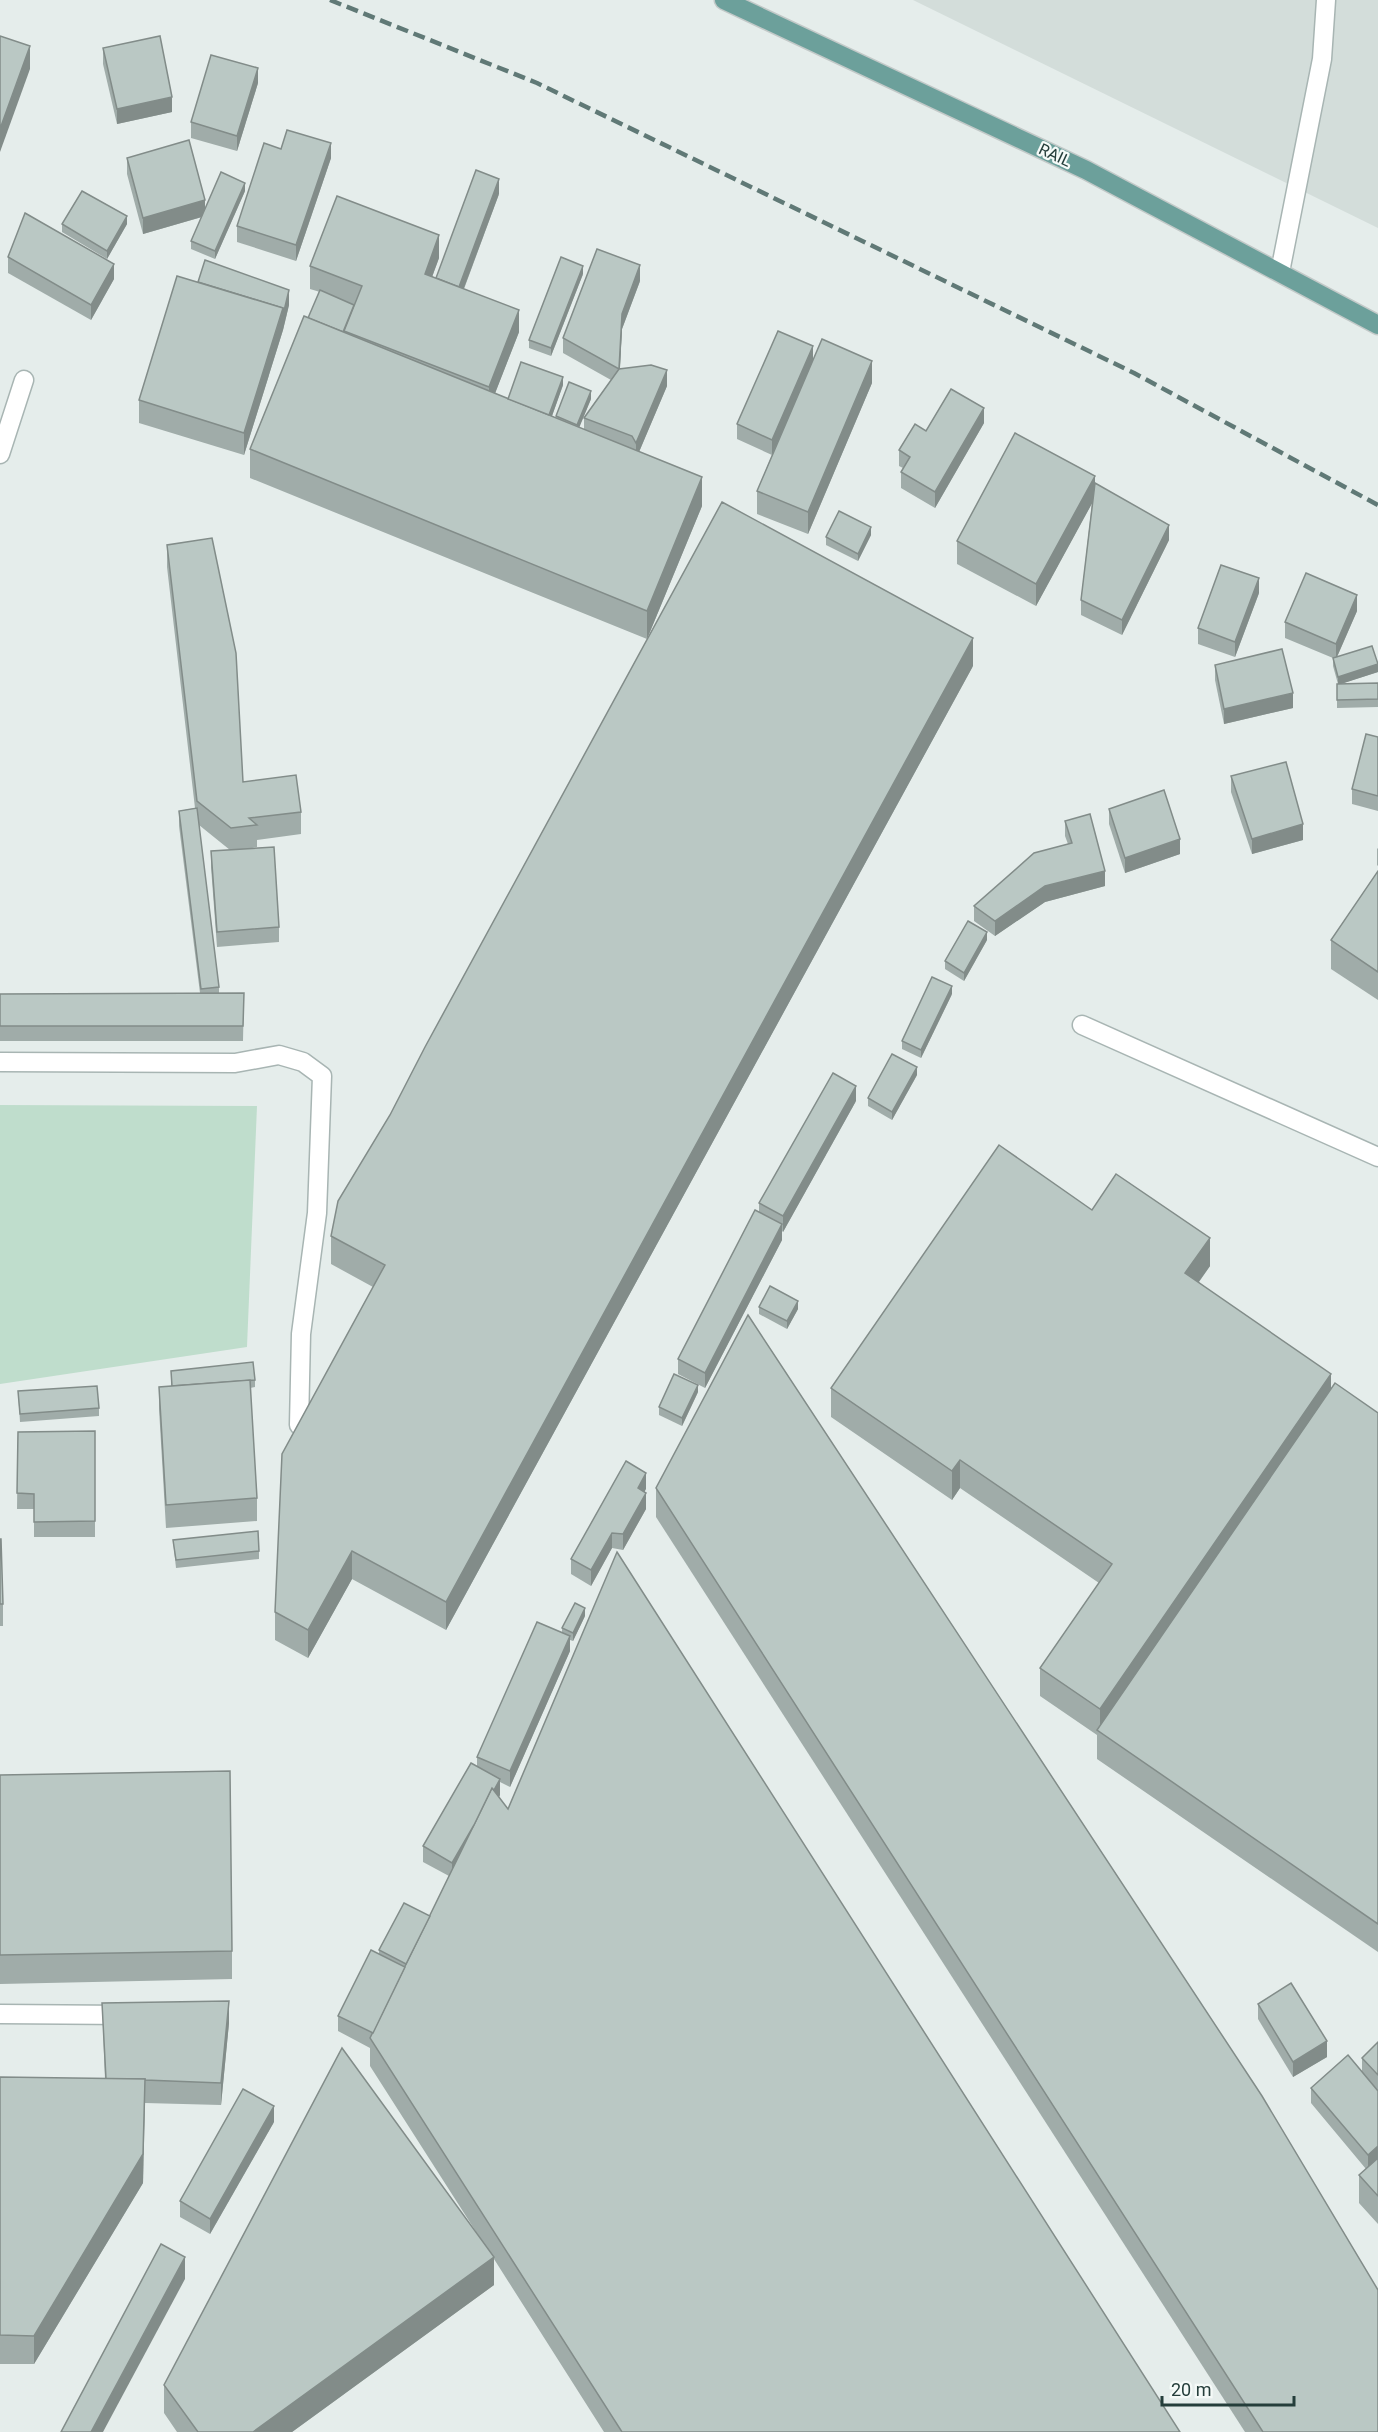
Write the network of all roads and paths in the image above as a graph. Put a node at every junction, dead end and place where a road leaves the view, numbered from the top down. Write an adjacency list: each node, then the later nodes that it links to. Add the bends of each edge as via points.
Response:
1 (724, 0): 3 (main road, RAIL, via 1086,170)
2 (1326, 0): 3 (lane, via 1322,59)
3 (1280, 272): 4 (main road, RAIL)
4 (1378, 325)
5 (24, 380): 6 (lane)
6 (0, 453)
7 (1082, 1025): 9 (lane)
8 (0, 1062): 10 (lane, via 235,1063 279,1055 303,1062 322,1076 317,1213 301,1334)
9 (1378, 1158)
10 (299, 1425)
11 (0, 2014): 12 (lane)
12 (143, 2015)

